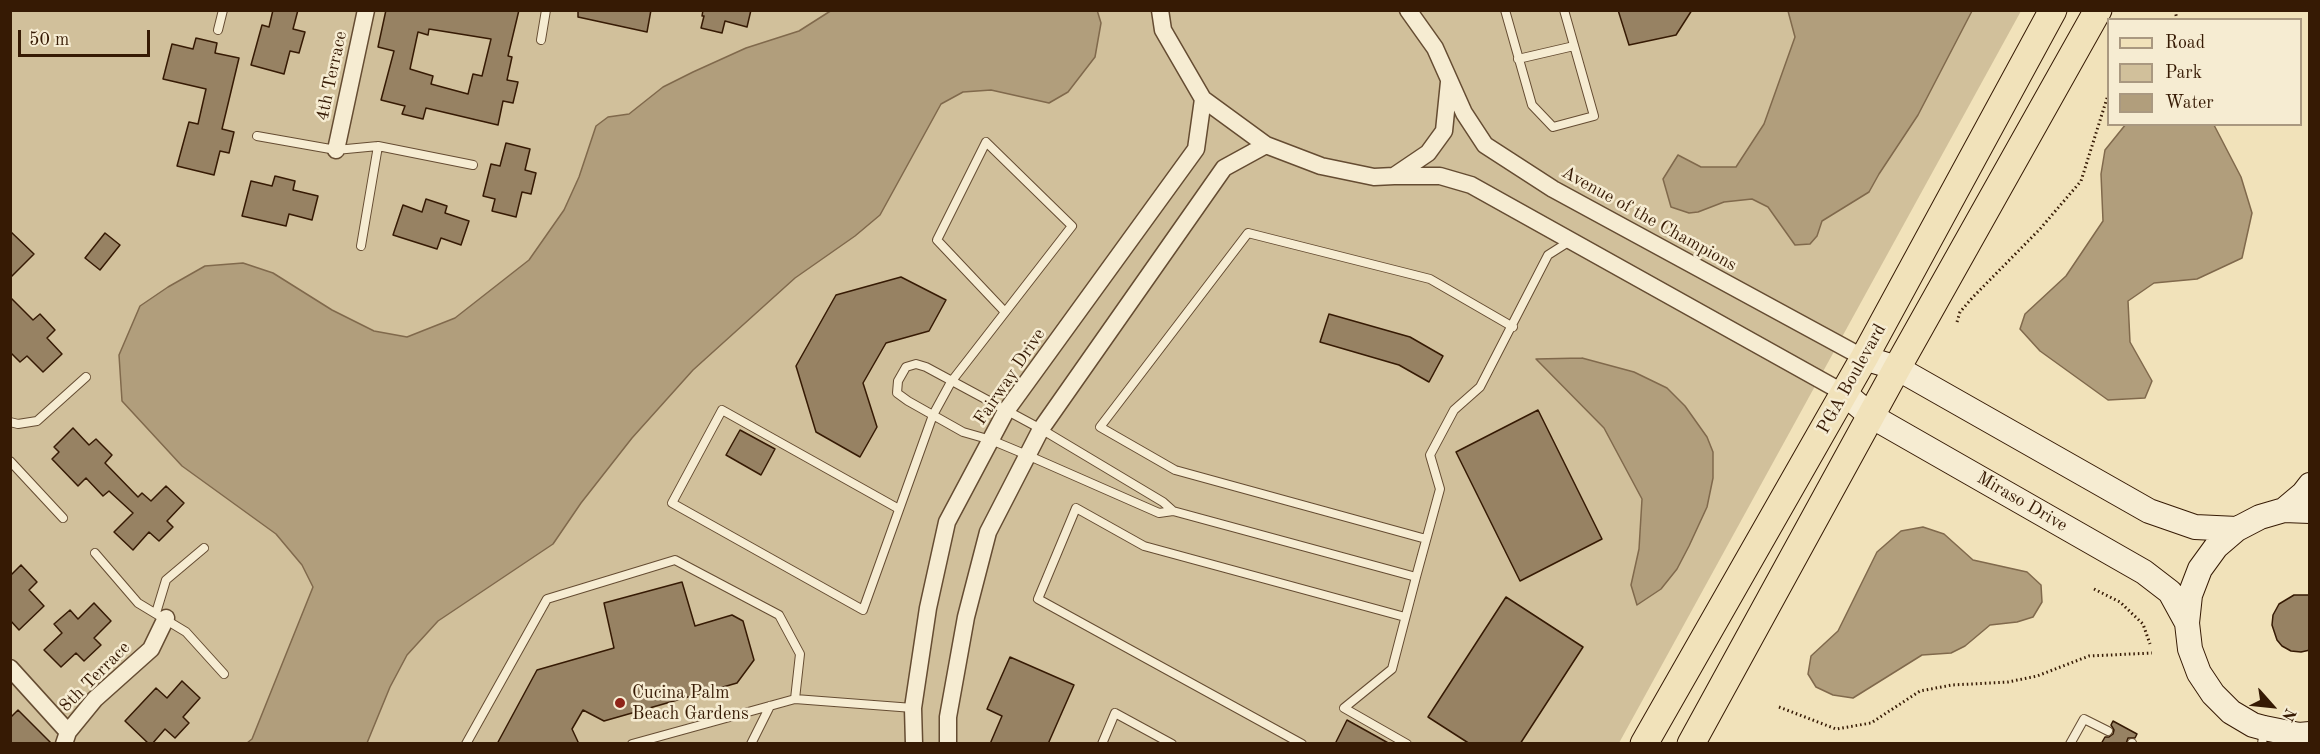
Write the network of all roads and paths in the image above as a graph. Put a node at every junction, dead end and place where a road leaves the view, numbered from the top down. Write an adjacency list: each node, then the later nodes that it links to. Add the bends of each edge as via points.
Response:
1 (223, 10): 10 (lane)
2 (366, 10): 20 (street, 4th Terrace)
3 (546, 10): 11 (lane)
4 (1160, 10): 15 (street, via 1163,30)
5 (1408, 10): 14 (street, Avenue of the Champions, via 1435,48)
6 (1504, 10): 13 (lane)
7 (1564, 10): 12 (lane)
8 (2053, 10): 28 (main road, PGA Boulevard)
9 (2098, 10): 29 (main road, PGA Boulevard)
10 (218, 30)
11 (541, 40)
12 (1574, 46): 13 (lane); 13 (lane, via 1594,116 1553,127 1532,105)
13 (1518, 59)
14 (1449, 78): 22 (street, via 1444,131 1428,153); 28 (street, Avenue of the Champions, via 1464,113 1485,145 1553,189)
15 (1203, 99): 18 (street); 33 (street, Fairway Drive, via 1196,149)
16 (2107, 101): 26 (path, via 2080,181 2040,229 1973,297)
17 (257, 136): 20 (lane)
18 (1266, 145): 22 (street, via 1321,166 1374,177); 37 (street, via 1224,168)
19 (378, 146): 20 (lane); 21 (lane); 24 (lane)
20 (336, 150)
21 (473, 165)
22 (1394, 176): 23 (street, via 1440,176 1471,185)
23 (1571, 240): 27 (lane, via 1548,255); 32 (street)
24 (361, 246)
25 (1005, 312): 25 (lane, via 1072,226 987,142 938,240); 31 (lane)
26 (1957, 322)
27 (1513, 327): 48 (lane, via 1480,387 1454,410 1430,455 1440,489); 48 (lane, via 1430,279 1248,233 1100,427 1175,470)
28 (1864, 358): 29 (street); 32 (main road, PGA Boulevard)
29 (1897, 368): 35 (main road, PGA Boulevard); 47 (street, via 2150,511 2195,527)
30 (86, 377): 36 (lane, via 37,421)
31 (951, 382): 33 (lane); 34 (lane); 34 (lane, via 916,364 906,367 898,381 897,393)
32 (1844, 393): 35 (street, Miraso Drive); 77 (main road, PGA Boulevard)
33 (1006, 411): 37 (lane); 38 (street, Fairway Drive)
34 (933, 415): 38 (lane, via 963,432); 42 (lane)
35 (1871, 416): 55 (street, Miraso Drive, via 2144,572 2170,592); 78 (main road, PGA Boulevard)
36 (10, 422)
37 (1041, 429): 39 (street); 45 (lane, via 1163,501)
38 (991, 440): 39 (lane); 63 (street, Fairway Drive, via 948,522 928,608)
39 (1027, 455): 45 (lane, via 1159,513); 72 (street, via 988,532 966,617 948,717)
40 (10, 461): 46 (lane)
41 (2310, 485): 43 (street)
42 (899, 509): 42 (lane, via 722,410 672,503 863,610)
43 (2284, 510): 44 (street); 47 (street)
44 (2310, 511)
45 (1173, 512): 51 (lane)
46 (63, 518)
47 (2237, 529): 55 (street, via 2216,547 2200,570 2190,596)
48 (1426, 539): 51 (lane)
49 (204, 548): 53 (lane, via 166,580)
50 (95, 553): 53 (lane, via 138,603)
51 (1416, 577): 54 (lane)
52 (2094, 589): 56 (path, via 2120,602 2143,624)
53 (161, 616): 59 (lane, via 186,632); 67 (street, 8th Terrace, via 151,649 95,699)
54 (1405, 617): 75 (lane, via 1144,546 1076,508 1038,599); 76 (lane, via 1392,669 1344,708)
55 (2187, 623): 65 (street, via 2190,649 2213,694)
56 (2151, 644)
57 (2152, 653): 62 (path, via 2089,656 2037,676 1920,692 1871,723 1836,729)
58 (10, 668): 67 (street)
59 (224, 674)
60 (795, 699): 61 (lane); 63 (lane); 68 (lane, via 800,654 779,615 675,560 547,599)
61 (770, 706): 69 (lane); 70 (lane)
62 (1779, 707)
63 (913, 708): 71 (street, Fairway Drive)
64 (2108, 731): 79 (lane, via 2084,718)
65 (2263, 736): 66 (street)
66 (2297, 737)
67 (66, 738)
68 (466, 744)
69 (632, 744)
70 (750, 744)
71 (914, 744)
72 (948, 744)
73 (1102, 744): 74 (lane, via 1115,713)
74 (1172, 744)
75 (1302, 744)
76 (1407, 744)
77 (1644, 744)
78 (1690, 744)
79 (2070, 744)

